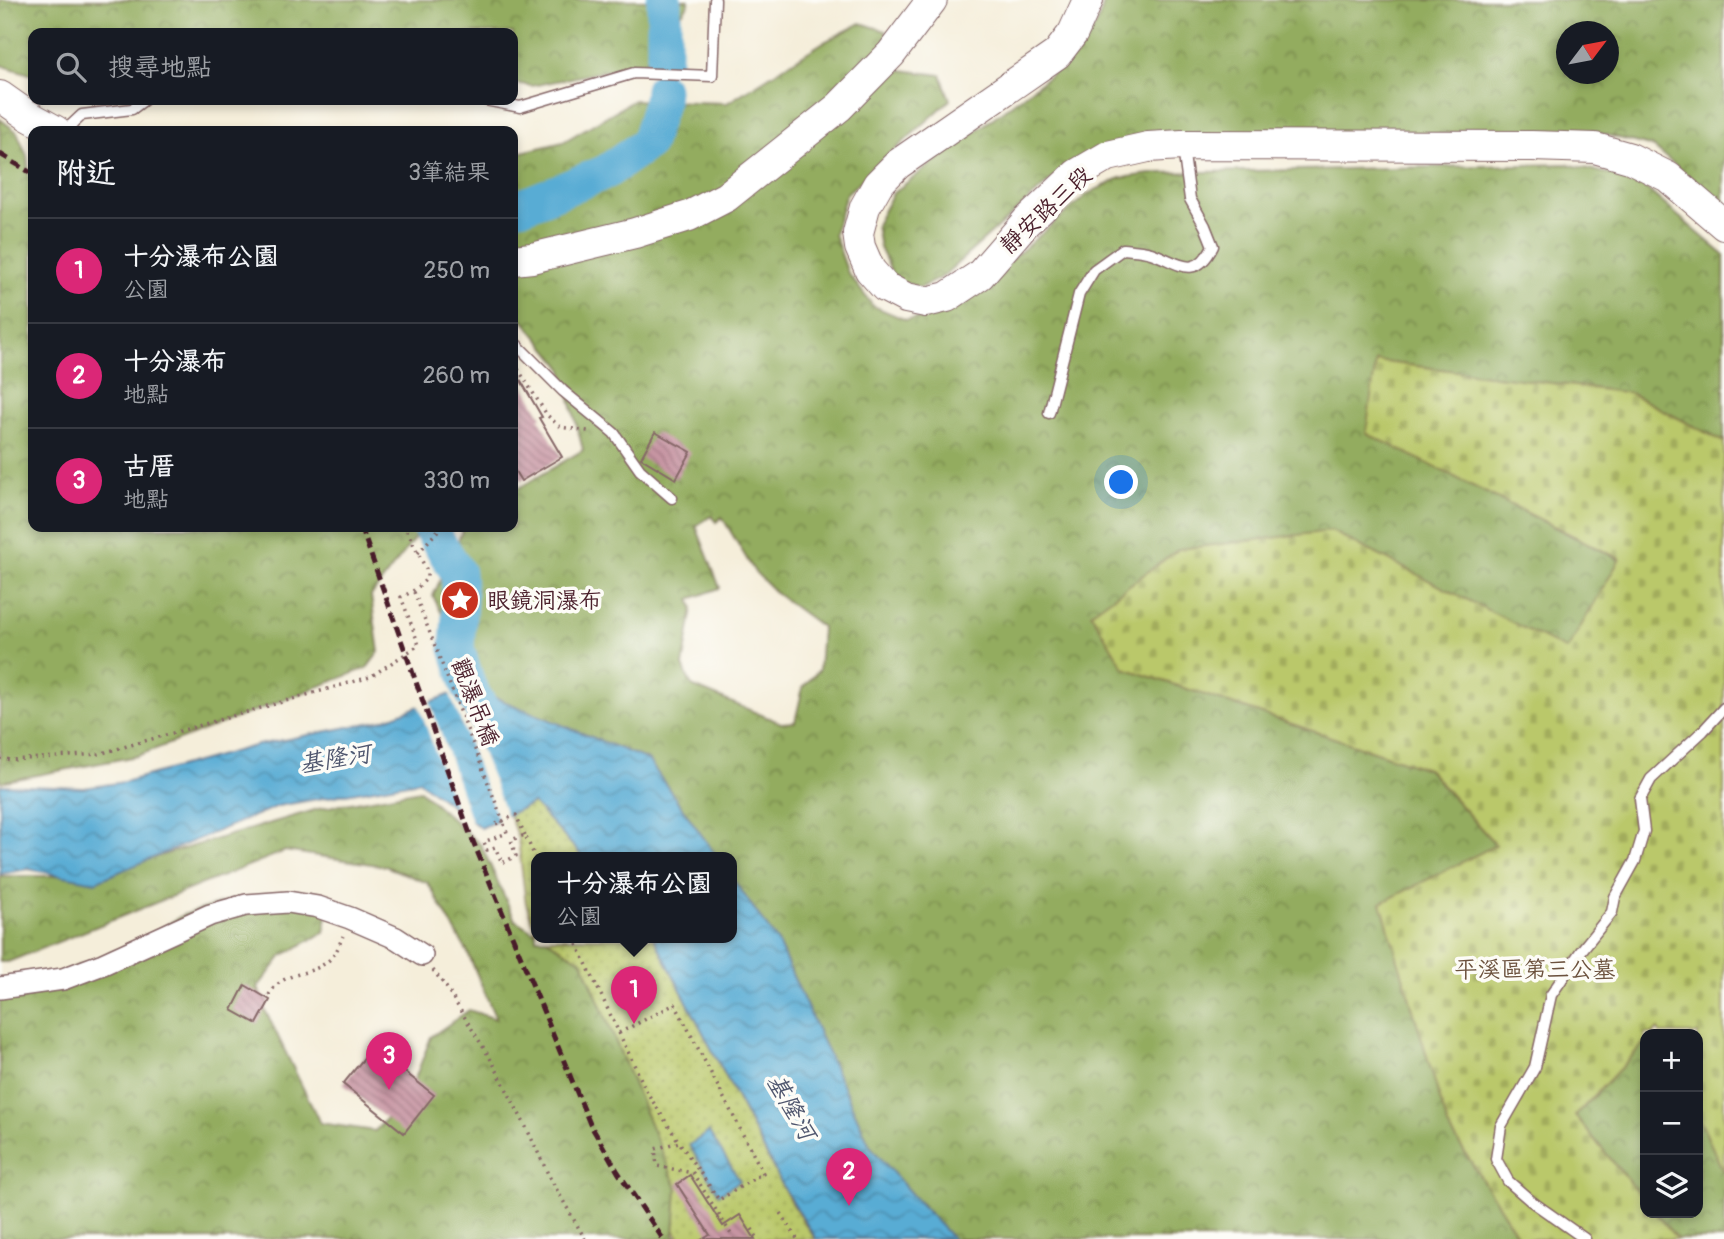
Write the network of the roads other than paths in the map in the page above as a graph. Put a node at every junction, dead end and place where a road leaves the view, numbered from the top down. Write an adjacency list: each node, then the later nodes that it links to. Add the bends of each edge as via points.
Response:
1 (715, 0): 6 (lane, via 712,76 634,73 520,107)
2 (932, 0): 11 (main road, via 891,54 839,107 726,197 689,216 635,233)
3 (1088, 0): 9 (main road, 靜安路三段, via 1057,54 898,164 878,184 858,233 870,270 885,287 906,299 926,302 947,297 980,275 1026,222 1077,174 1108,156)
4 (0, 96): 7 (main road)
5 (138, 105): 8 (lane, via 82,115)
6 (510, 105)
7 (47, 126)
8 (70, 126)
9 (1182, 145): 10 (main road, 靜安路三段, via 1595,148 1630,158 1668,177); 13 (lane, via 1190,199 1213,246 1196,266 1180,267 1147,252 1123,249 1094,270 1079,294)
10 (1724, 225)
11 (518, 259)
12 (518, 346): 14 (lane, via 614,433 640,470)
13 (1049, 413)
14 (672, 498)
15 (1724, 708): 18 (lane, via 1651,779 1640,799 1644,831 1634,861 1612,912 1551,995 1535,1067 1501,1126 1496,1159 1508,1181)
16 (422, 955): 17 (street, via 396,938 318,907 288,902 246,905 210,915 63,979)
17 (0, 988)
18 (1585, 1239)

